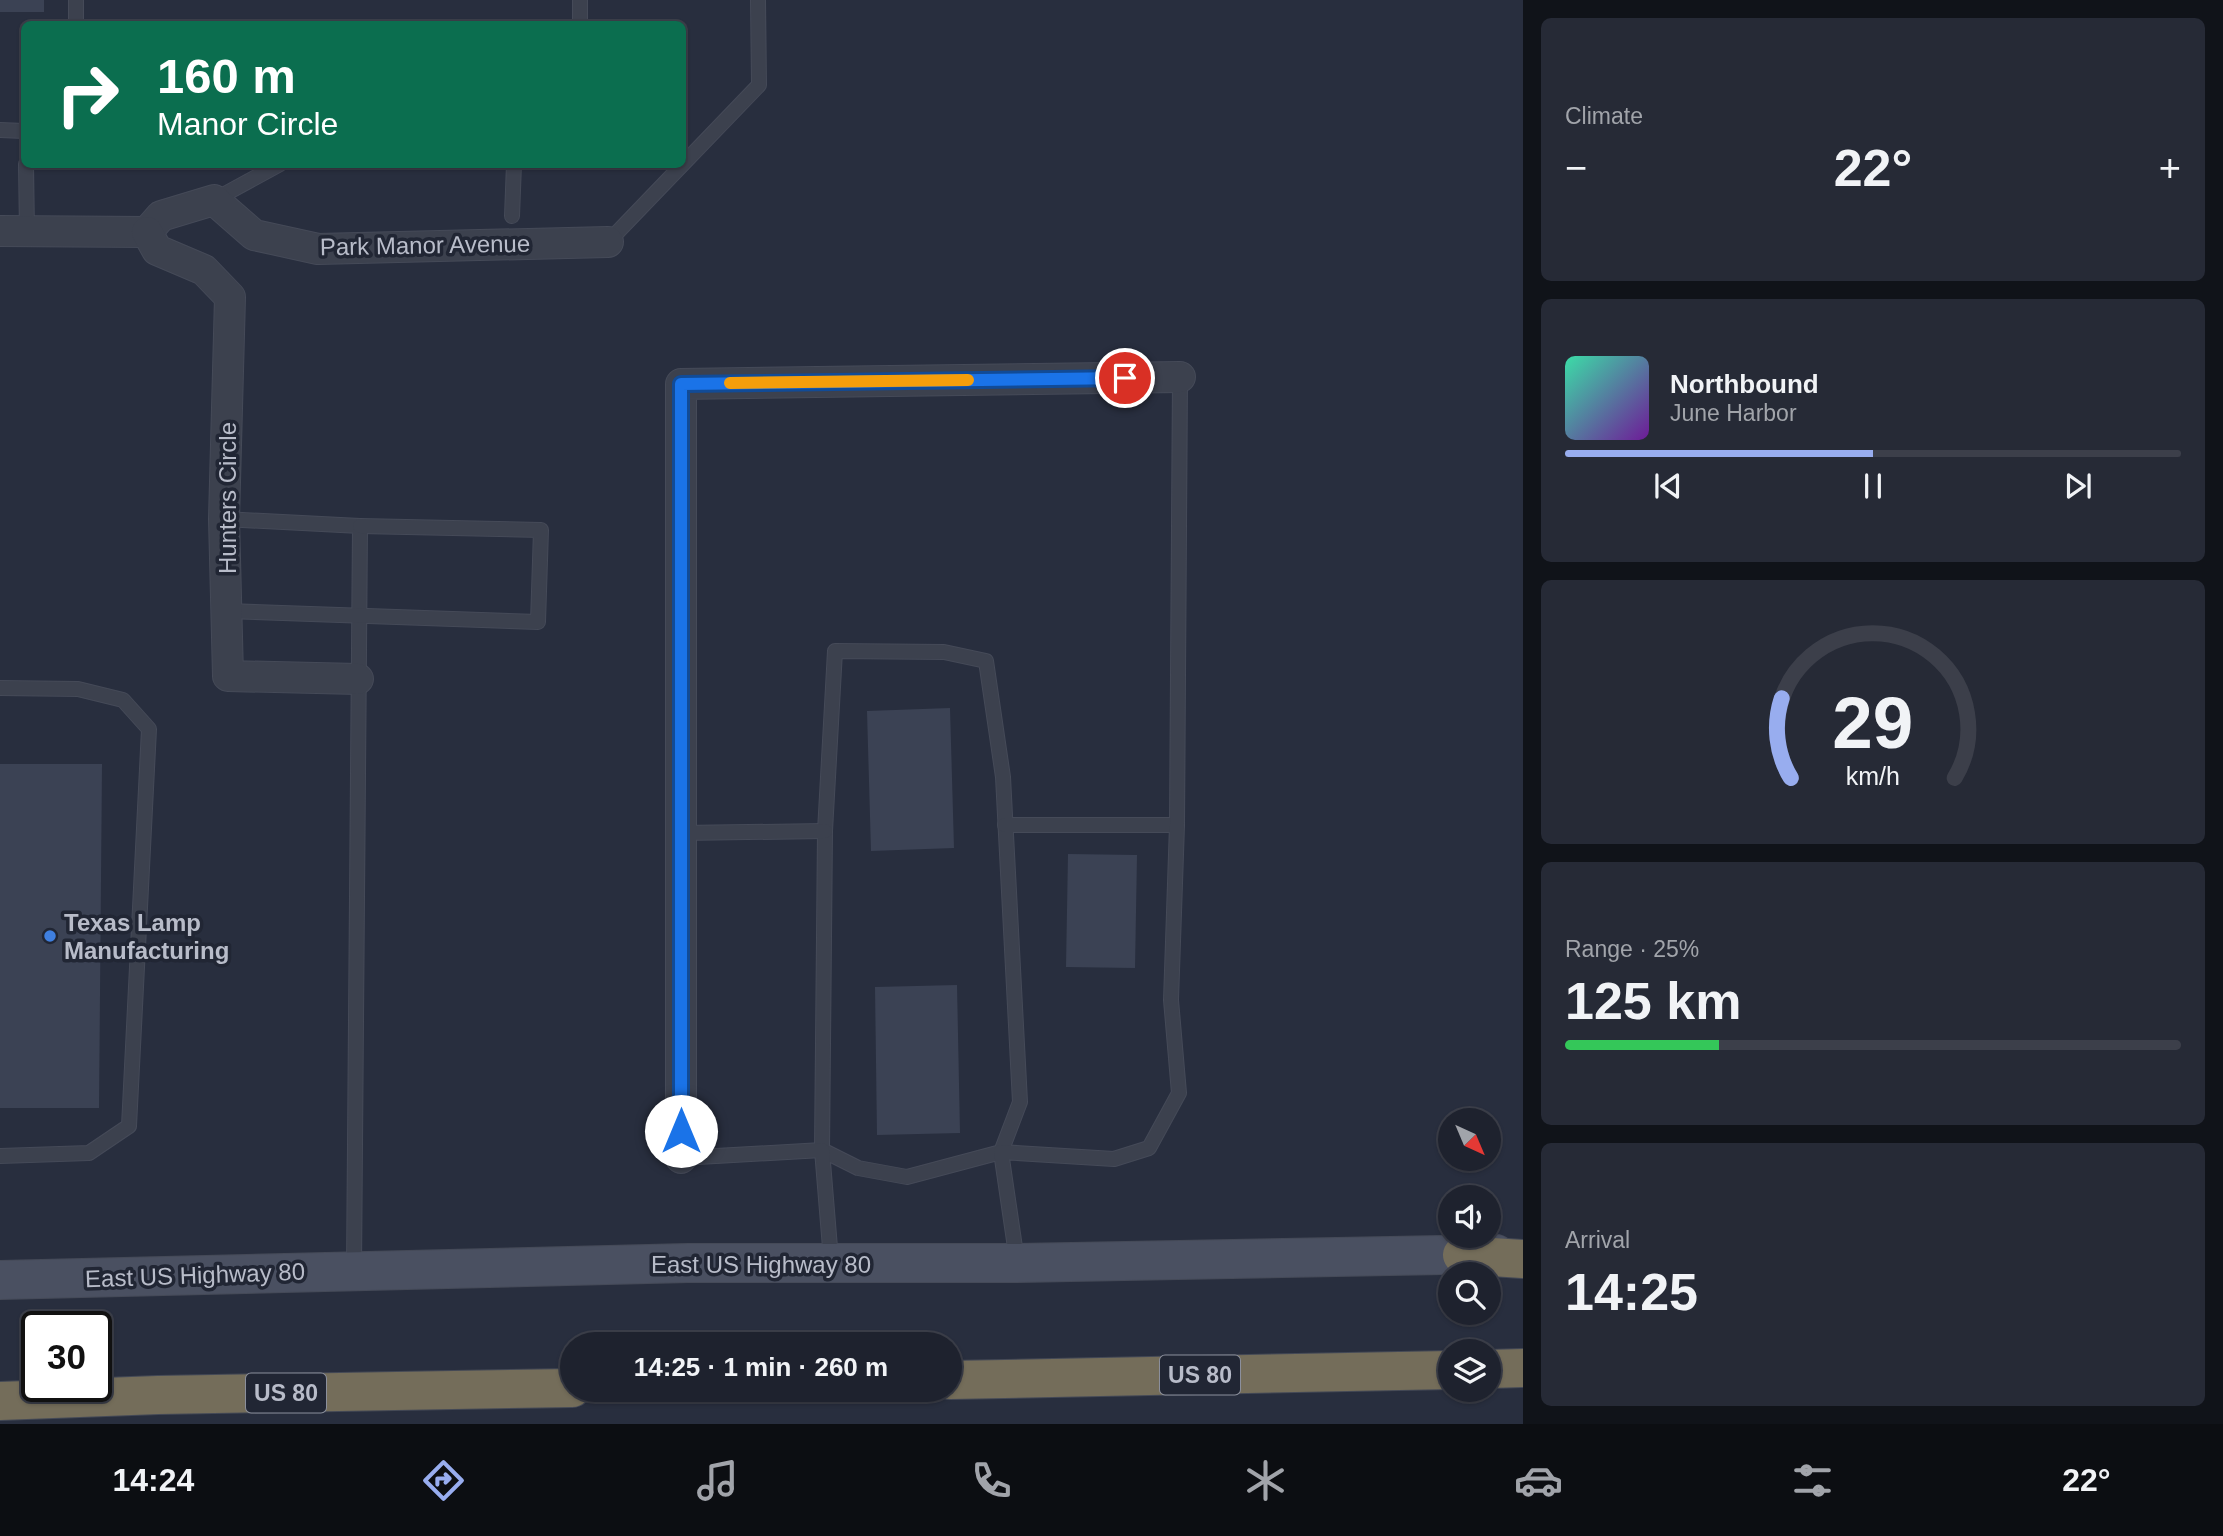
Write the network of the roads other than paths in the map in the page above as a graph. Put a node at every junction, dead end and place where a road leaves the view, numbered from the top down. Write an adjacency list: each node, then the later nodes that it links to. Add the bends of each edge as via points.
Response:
1 (76, 0): 4 (lane)
2 (580, 0): 5 (lane)
3 (758, 0): 8 (lane, via 759,85)
4 (76, 21)
5 (580, 21)
6 (0, 131): 7 (lane)
7 (21, 131)
8 (686, 161)
9 (25, 168): 15 (lane)
10 (274, 168): 13 (lane)
11 (514, 168): 14 (lane)
12 (679, 168): 17 (lane)
13 (214, 200): 16 (street, via 160,216); 17 (street, Park Manor Avenue, via 254,235 318,249)
14 (512, 216)
15 (14, 232): 16 (street)
16 (147, 232): 19 (street, Hunters Circle, via 158,250 204,270 230,297)
17 (608, 242)
18 (1180, 377): 26 (lane); 28 (street, via 681,384)
19 (224, 519): 20 (lane); 21 (street, Hunters Circle)
20 (360, 526): 22 (lane); 22 (lane, via 541,530 538,622)
21 (227, 611): 22 (lane); 23 (street, Hunters Circle, via 228,676)
22 (358, 616): 23 (lane)
23 (358, 679): 38 (lane)
24 (0, 688): 31 (lane, via 78,689 123,700 149,729 129,1126 89,1153)
25 (1005, 825): 26 (lane); 27 (lane, via 1003,777 986,661 944,652 835,650); 30 (lane, via 1020,1102)
26 (1177, 825): 30 (lane, via 1171,1000 1179,1093 1149,1148 1114,1159)
27 (825, 831): 28 (lane); 29 (lane)
28 (682, 833): 32 (street)
29 (822, 1150): 30 (lane, via 858,1168 907,1177); 32 (lane); 36 (lane)
30 (1001, 1152): 37 (lane)
31 (0, 1156)
32 (681, 1158)
33 (1523, 1254): 34 (main road, East US Highway 80)
34 (1462, 1255): 35 (highway); 37 (main road, East US Highway 80)
35 (1523, 1259)
36 (831, 1263): 37 (main road, East US Highway 80); 38 (main road, East US Highway 80)
37 (1018, 1263)
38 (354, 1270): 39 (main road, East US Highway 80)
39 (0, 1280)
40 (1523, 1368): 41 (highway)
41 (1501, 1369)
42 (1438, 1370): 43 (highway, US 80)
43 (962, 1380)
44 (560, 1388): 45 (highway, US 80)
45 (0, 1401)

